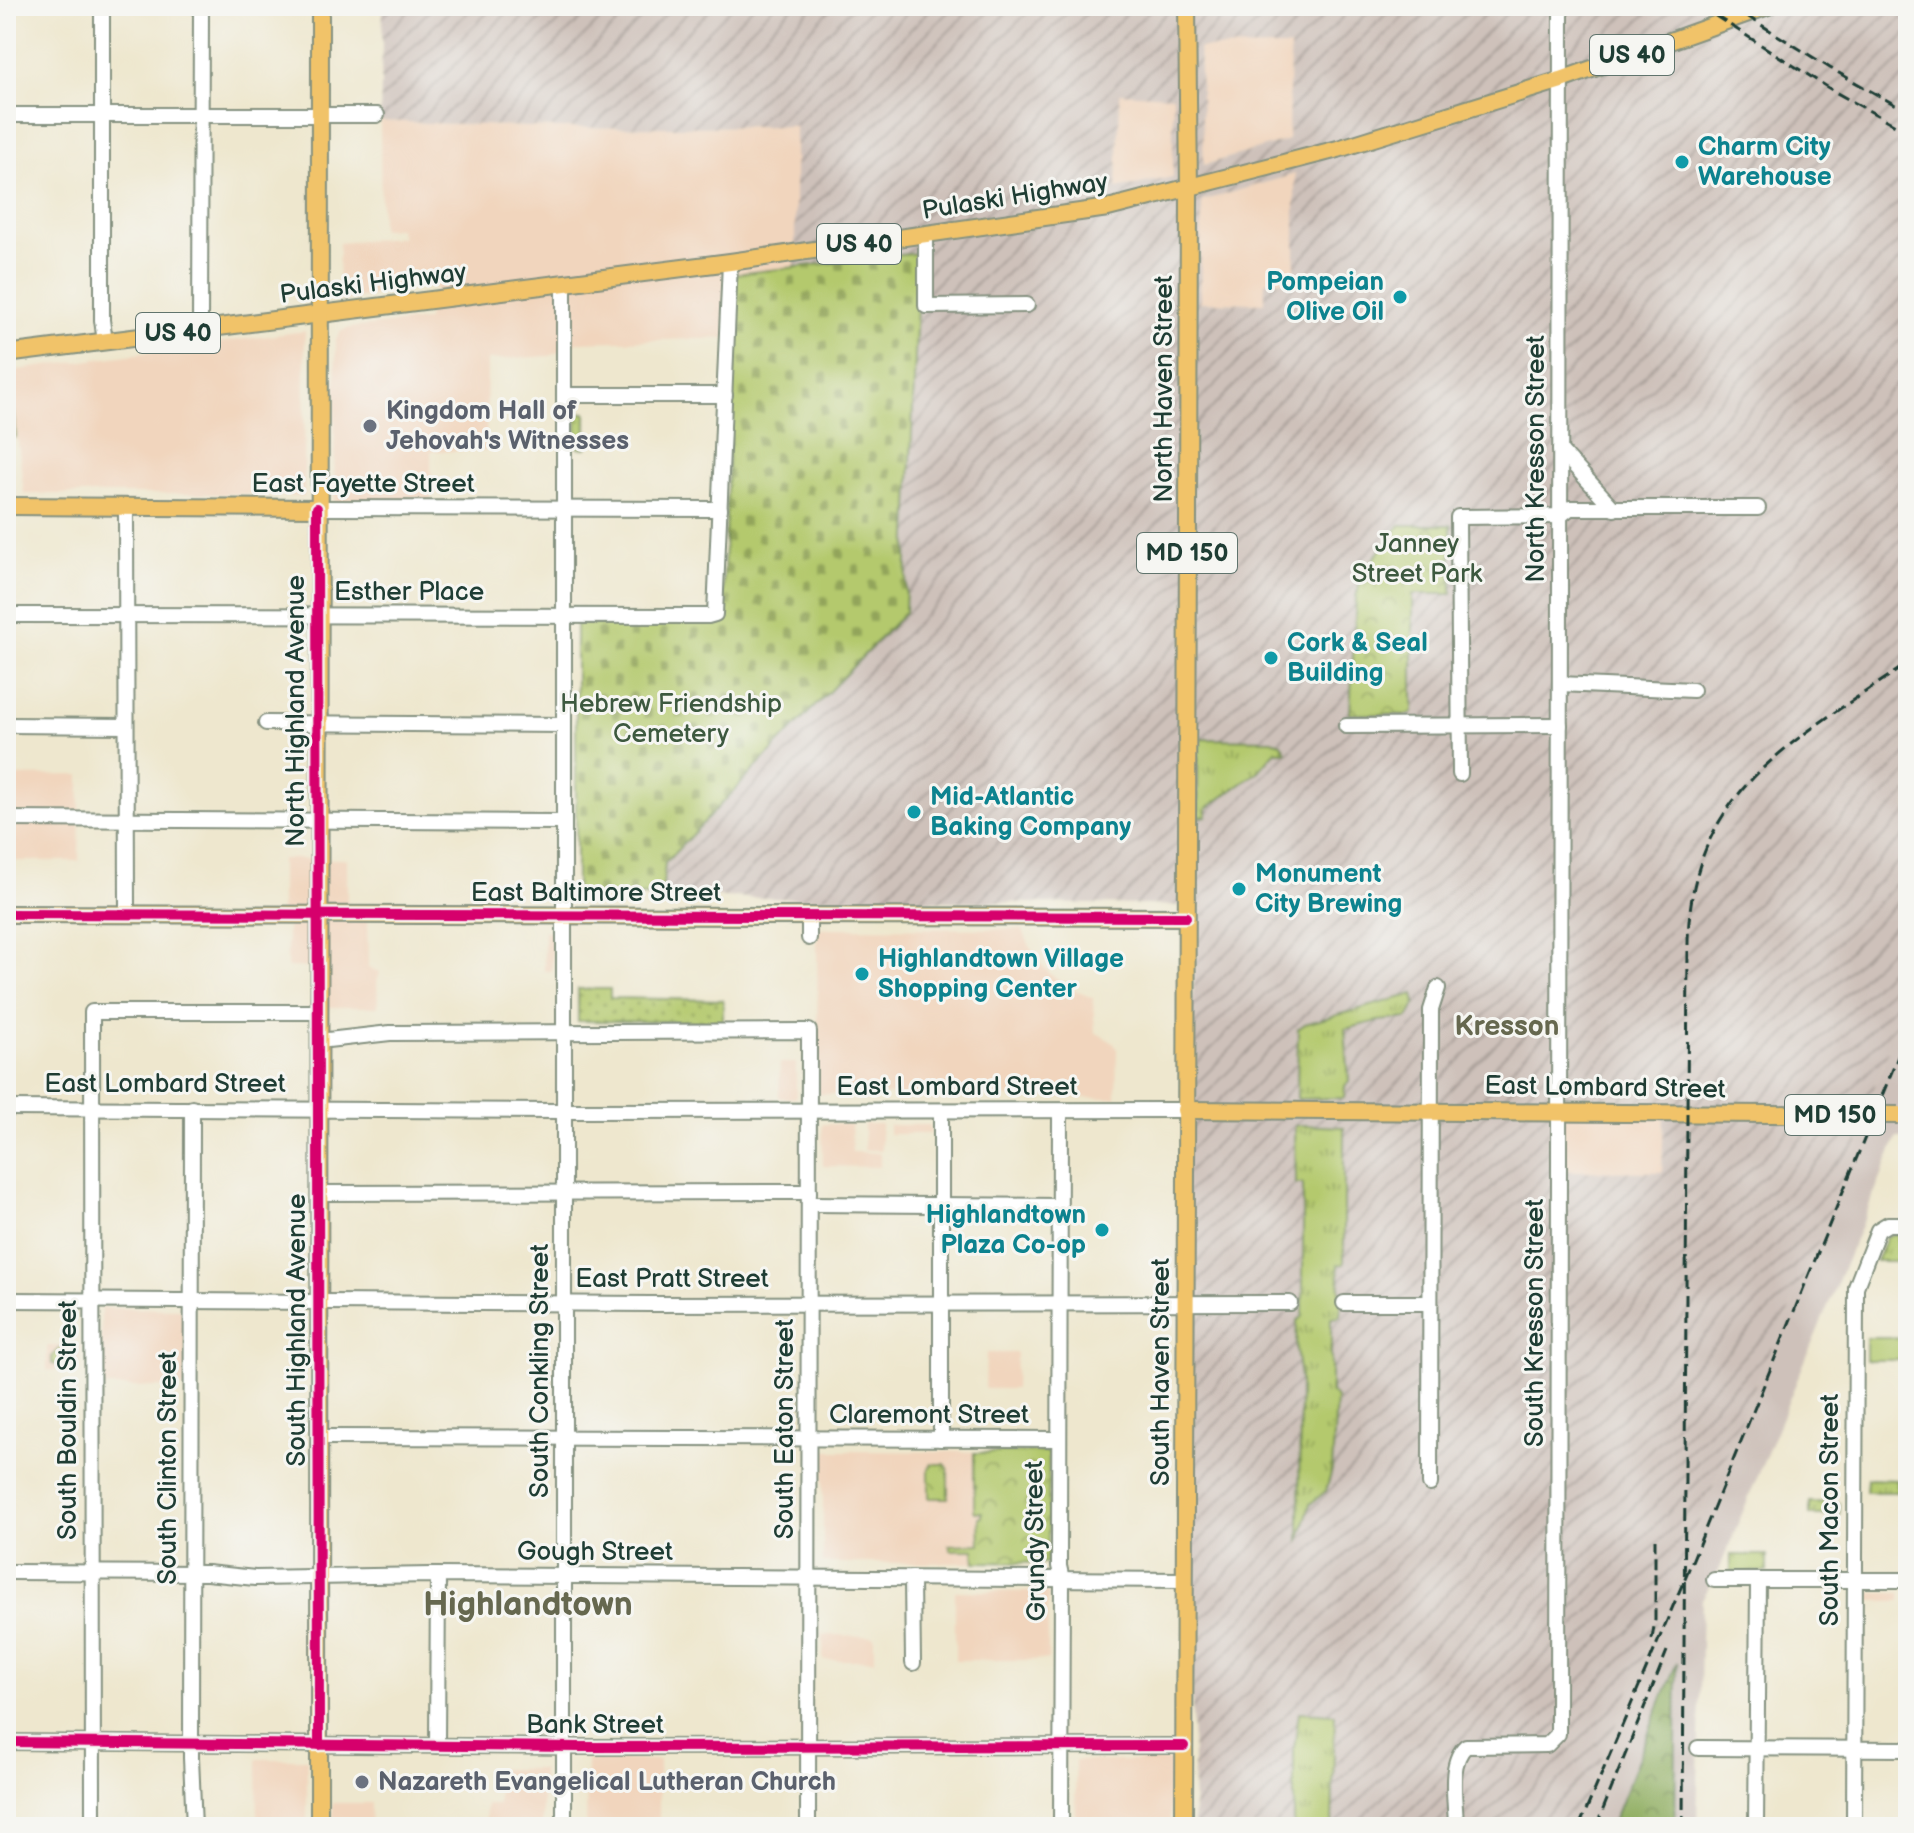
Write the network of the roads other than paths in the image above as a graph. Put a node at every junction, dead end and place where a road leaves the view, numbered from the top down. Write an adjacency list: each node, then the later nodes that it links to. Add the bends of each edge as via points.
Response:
1 (102, 6): 9 (street)
2 (201, 6): 10 (street)
3 (320, 6): 11 (main road, North Highland Avenue)
4 (1187, 6): 13 (main road, North Haven Street)
5 (1561, 6): 7 (street, North Kresson Street)
6 (1768, 6): 7 (main road, Pulaski Highway / US 40)
7 (1561, 80): 13 (main road, Pulaski Highway / US 40); 24 (street, North Kresson Street)
8 (6, 115): 9 (street)
9 (102, 115): 10 (street); 20 (street)
10 (200, 115): 11 (street); 19 (street)
11 (319, 115): 12 (street); 18 (main road, North Highland Avenue)
12 (377, 115)
13 (1189, 189): 14 (main road, Pulaski Highway / US 40, via 1108,208); 58 (main road, North Haven Street / MD 150)
14 (926, 234): 15 (main road, Pulaski Highway / US 40); 17 (street, via 926,306)
15 (730, 262): 16 (main road, Pulaski Highway / US 40); 23 (street)
16 (564, 284): 18 (main road, Pulaski Highway / US 40); 22 (street, South Conkling Street)
17 (1027, 305)
18 (320, 315): 19 (main road, Pulaski Highway / US 40); 27 (main road, North Highland Avenue)
19 (200, 330): 20 (main road, Pulaski Highway / US 40)
20 (105, 342): 21 (main road, Pulaski Highway / US 40)
21 (6, 354)
22 (565, 395): 23 (street); 29 (street, South Conkling Street)
23 (725, 395): 30 (street)
24 (1560, 450): 31 (street); 32 (street, North Kresson Street)
25 (6, 506): 26 (main road, East Fayette Street)
26 (126, 507): 27 (main road, East Fayette Street); 35 (street)
27 (317, 508): 29 (street, East Fayette Street); 36 (main road, North Highland Avenue)
28 (1758, 508): 31 (street)
29 (564, 509): 30 (street, East Fayette Street); 34 (street, South Conkling Street)
30 (720, 509): 34 (street, Esther Place, via 715,614)
31 (1614, 509): 32 (street, via 1570,508)
32 (1560, 516): 37 (street, North Kresson Street); 46 (street, via 1458,517)
33 (6, 615): 35 (street, Esther Place)
34 (564, 615): 36 (street, Esther Place); 42 (street, South Conkling Street)
35 (126, 616): 36 (street, Esther Place); 44 (street)
36 (319, 616): 40 (main road, North Highland Avenue)
37 (1560, 684): 38 (street); 43 (street, North Kresson Street)
38 (1693, 690)
39 (266, 723): 40 (street)
40 (318, 723): 42 (street); 50 (main road, North Highland Avenue)
41 (6, 725): 44 (street)
42 (564, 725): 51 (street, South Conkling Street)
43 (1560, 725): 46 (street); 52 (street, North Kresson Street)
44 (126, 726): 49 (street)
45 (1346, 726): 46 (street)
46 (1460, 726): 47 (street)
47 (1460, 774)
48 (6, 819): 49 (street)
49 (126, 819): 50 (street); 54 (street)
50 (318, 820): 51 (street); 55 (main road, North Highland Avenue)
51 (564, 822): 56 (street, South Conkling Street)
52 (1559, 913): 74 (street, South Kresson Street)
53 (6, 914): 54 (main road, East Baltimore Street)
54 (127, 914): 55 (main road, East Baltimore Street)
55 (318, 915): 56 (main road, East Baltimore Street); 61 (main road, South Highland Avenue)
56 (565, 915): 57 (main road, East Baltimore Street); 62 (street, South Conkling Street)
57 (809, 916): 58 (main road, East Baltimore Street); 59 (street)
58 (1186, 917): 68 (main road, South Haven Street / MD 150)
59 (809, 938)
60 (1438, 988): 73 (street, via 1431,1010)
61 (319, 1012): 63 (main road, South Highland Avenue); 65 (street, South Bouldin Street, via 92,1012)
62 (564, 1031): 63 (street, via 390,1033); 69 (street, South Conkling Street); 70 (street, South Eaton Street, via 809,1031)
63 (319, 1041): 67 (main road, South Highland Avenue)
64 (6, 1108): 65 (street, East Lombard Street)
65 (92, 1108): 66 (street, East Lombard Street); 83 (street, South Bouldin Street)
66 (192, 1108): 67 (street, East Lombard Street); 84 (street, South Clinton Street)
67 (319, 1108): 69 (street, East Lombard Street); 76 (main road, South Highland Avenue)
68 (1185, 1110): 72 (street, East Lombard Street); 73 (main road, East Lombard Street / MD 150); 93 (main road, South Haven Street)
69 (565, 1111): 70 (street, East Lombard Street); 77 (street, South Conkling Street)
70 (809, 1111): 71 (street, East Lombard Street); 78 (street, South Eaton Street)
71 (941, 1111): 72 (street, East Lombard Street); 79 (street)
72 (1060, 1111): 80 (street, Grundy Street)
73 (1429, 1111): 74 (main road, East Lombard Street / MD 150); 89 (street)
74 (1559, 1111): 75 (main road, East Lombard Street / MD 150, bridge); 135 (street, South Kresson Street, via 1558,1734 1547,1745 1466,1746 1456,1763)
75 (1908, 1115)
76 (319, 1193): 77 (street); 85 (main road, South Highland Avenue)
77 (564, 1193): 78 (street); 86 (street, South Conkling Street)
78 (809, 1198): 79 (street); 90 (street, South Eaton Street)
79 (940, 1204): 80 (street); 91 (street)
80 (1059, 1206): 92 (street, Grundy Street)
81 (1908, 1224): 112 (street, South Macon Street, via 1878,1230 1856,1287)
82 (6, 1300): 83 (street, East Pratt Street)
83 (91, 1300): 84 (street, East Pratt Street); 101 (street, South Bouldin Street)
84 (192, 1302): 85 (street, East Pratt Street); 102 (street, South Clinton Street)
85 (320, 1302): 86 (street, East Pratt Street); 94 (main road, South Highland Avenue)
86 (564, 1303): 90 (street, East Pratt Street); 95 (street, South Conkling Street)
87 (1290, 1303): 93 (street, East Pratt Street)
88 (1344, 1303): 89 (street)
89 (1429, 1303): 99 (street)
90 (809, 1304): 91 (street, East Pratt Street); 96 (street, South Eaton Street)
91 (941, 1304): 92 (street, East Pratt Street); 97 (street)
92 (1059, 1304): 93 (street, East Pratt Street); 98 (street, Grundy Street)
93 (1185, 1304): 109 (main road, South Haven Street)
94 (320, 1437): 95 (street, Claremont Street); 105 (main road, South Highland Avenue)
95 (564, 1438): 96 (street, Claremont Street); 104 (street, South Conkling Street)
96 (809, 1439): 97 (street, Claremont Street); 106 (street, South Eaton Street)
97 (941, 1439): 98 (street, Claremont Street)
98 (1059, 1439): 108 (street, Grundy Street)
99 (1430, 1484)
100 (6, 1572): 101 (street, Gough Street)
101 (93, 1573): 102 (street, Gough Street); 116 (street, South Bouldin Street)
102 (192, 1573): 105 (street, Gough Street); 117 (street, South Clinton Street)
103 (438, 1575): 104 (street, Gough Street); 105 (street, Gough Street); 119 (street)
104 (564, 1576): 106 (street, Gough Street); 122 (street, South Conkling Street)
105 (320, 1577): 118 (main road, South Highland Avenue)
106 (809, 1577): 107 (street, Gough Street); 123 (street, South Eaton Street)
107 (912, 1578): 108 (street, Gough Street); 114 (street)
108 (1062, 1579): 109 (street, Gough Street); 120 (street, Grundy Street)
109 (1185, 1580): 121 (main road, South Haven Street)
110 (1714, 1580): 111 (street)
111 (1758, 1580): 112 (street); 125 (street)
112 (1854, 1580): 113 (street); 126 (street, South Macon Street)
113 (1908, 1580)
114 (913, 1663)
115 (6, 1742): 116 (street, Bank Street)
116 (93, 1742): 117 (street, Bank Street); 128 (street, South Bouldin Street)
117 (192, 1745): 118 (street, Bank Street); 129 (street, South Clinton Street)
118 (319, 1745): 119 (street, Bank Street); 130 (main road, South Highland Avenue)
119 (437, 1746): 122 (street, Bank Street)
120 (1061, 1746): 121 (street, Bank Street); 123 (street, Bank Street); 133 (street, Grundy Street)
121 (1184, 1746): 134 (main road, South Haven Street)
122 (564, 1747): 123 (street, Bank Street); 131 (street, South Conkling Street)
123 (809, 1747): 132 (street, South Eaton Street)
124 (1698, 1748): 125 (street)
125 (1757, 1748): 126 (street); 136 (street)
126 (1853, 1749): 127 (street); 137 (street, South Macon Street)
127 (1908, 1749)
128 (93, 1827)
129 (194, 1827)
130 (319, 1827)
131 (564, 1827)
132 (808, 1827)
133 (1061, 1827)
134 (1184, 1827)
135 (1456, 1827)
136 (1756, 1827)
137 (1854, 1827)

